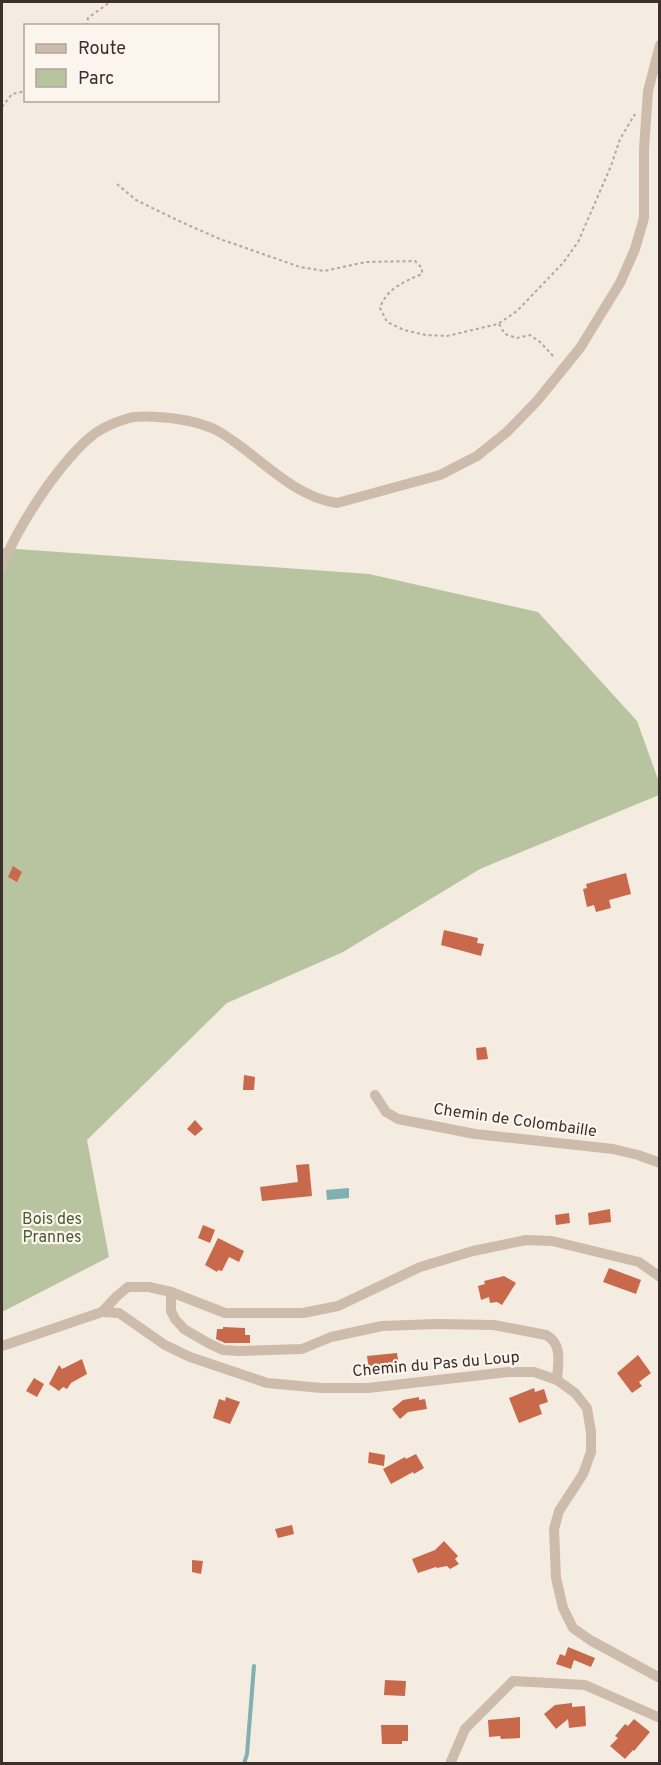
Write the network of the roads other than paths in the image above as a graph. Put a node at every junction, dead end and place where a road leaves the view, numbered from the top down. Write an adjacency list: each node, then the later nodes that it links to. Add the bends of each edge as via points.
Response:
1 (660, 45): 2 (street, via 648,91 644,218 620,283 598,322 537,401 477,456 440,475 337,503 321,501 300,490 216,430 187,420 130,418 90,437 53,478)
2 (2, 566)
3 (375, 1095): 4 (street, Chemin de Colombaille, via 386,1112 399,1119 475,1134 613,1149)
4 (660, 1163)
5 (660, 1277): 6 (street, via 639,1262 552,1241 526,1240 420,1267 338,1306 303,1313 225,1313)
6 (171, 1292): 7 (street, via 128,1287); 9 (street, via 175,1319 184,1329 223,1350 302,1348 382,1326 494,1325 554,1339 559,1358)
7 (102, 1312): 8 (street); 9 (street, Chemin du Pas du Loup, via 119,1313 190,1358 267,1383 368,1388 508,1372 534,1372)
8 (2, 1346)
9 (557, 1380): 10 (street, Chemin du Pas du Loup, via 587,1408 591,1432 591,1452 559,1511 554,1529 556,1578 563,1608 573,1628)
10 (660, 1677)
11 (660, 1718): 12 (street, via 585,1685 513,1681 465,1729)
12 (450, 1764)

